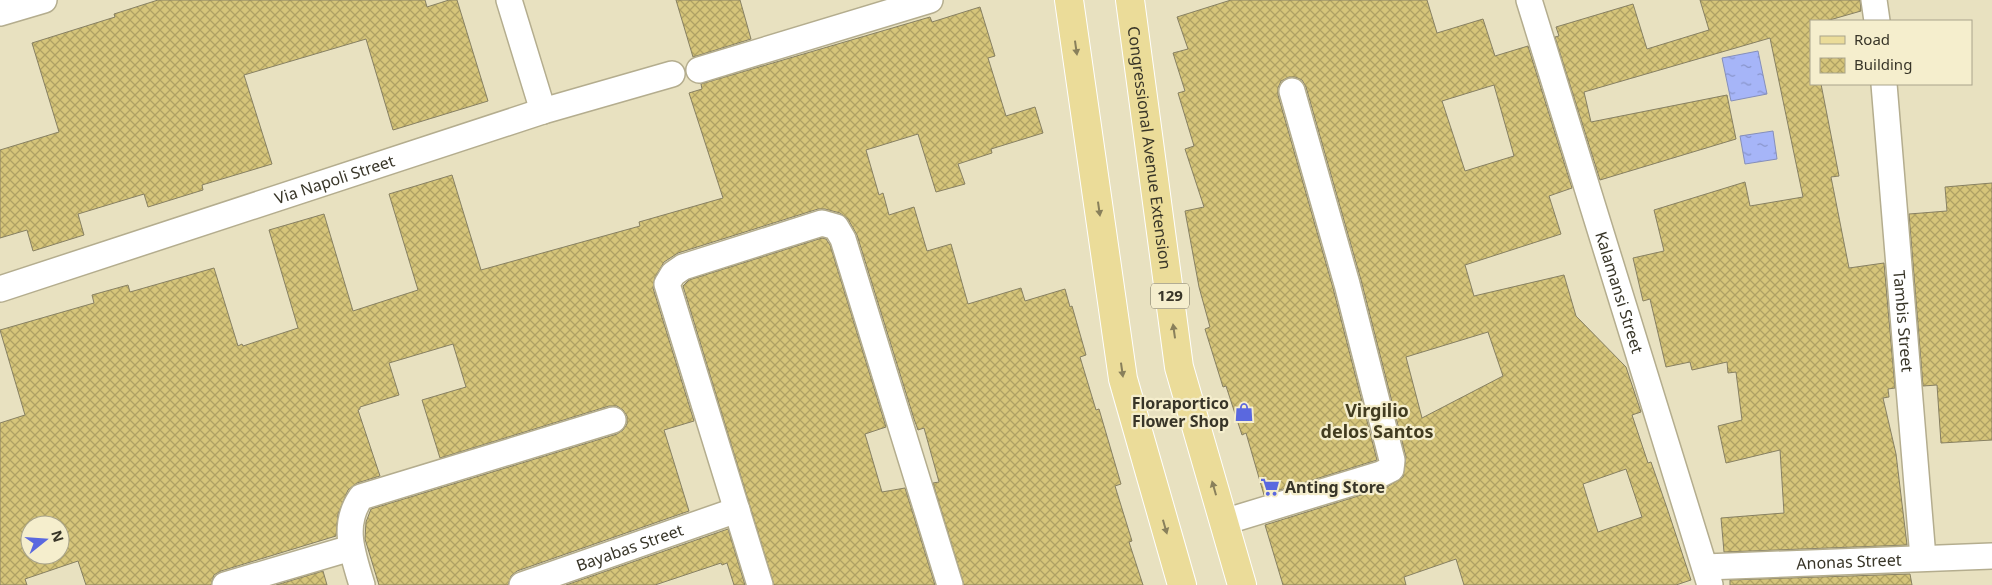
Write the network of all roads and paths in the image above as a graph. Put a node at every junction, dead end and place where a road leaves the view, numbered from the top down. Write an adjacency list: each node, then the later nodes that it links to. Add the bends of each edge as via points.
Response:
1 (44, 0): 8 (street)
2 (509, 0): 14 (street)
3 (930, 0): 10 (street)
4 (1069, 0): 28 (main road, one-way to 28, via 1123,379)
5 (1130, 0): 18 (main road, Congressional Avenue Extension / 129, one-way to 5, via 1179,367)
6 (1529, 0): 22 (street, Kalamansi Street)
7 (1874, 0): 9 (street)
8 (0, 13)
9 (1877, 20)
10 (698, 70)
11 (672, 74): 14 (street, Via Napoli Street)
12 (1884, 85): 21 (street, Tambis Street)
13 (1292, 91): 18 (street, via 1347,284 1392,460 1391,469)
14 (543, 111): 15 (street, Via Napoli Street)
15 (0, 289)
16 (614, 420): 19 (street, via 361,497 353,509 349,525)
17 (737, 510): 25 (street, Bayabas Street); 26 (street); 27 (street, via 667,284 683,267 822,223 836,227 843,239)
18 (1224, 522): 29 (main road, Congressional Avenue Extension / 129)
19 (351, 548): 23 (street); 24 (street)
20 (1992, 556): 21 (street, Anonas Street)
21 (1923, 558): 22 (street, Anonas Street)
22 (1707, 576)
23 (225, 585)
24 (362, 585)
25 (522, 585)
26 (760, 585)
27 (950, 585)
28 (1182, 585)
29 (1242, 585)

